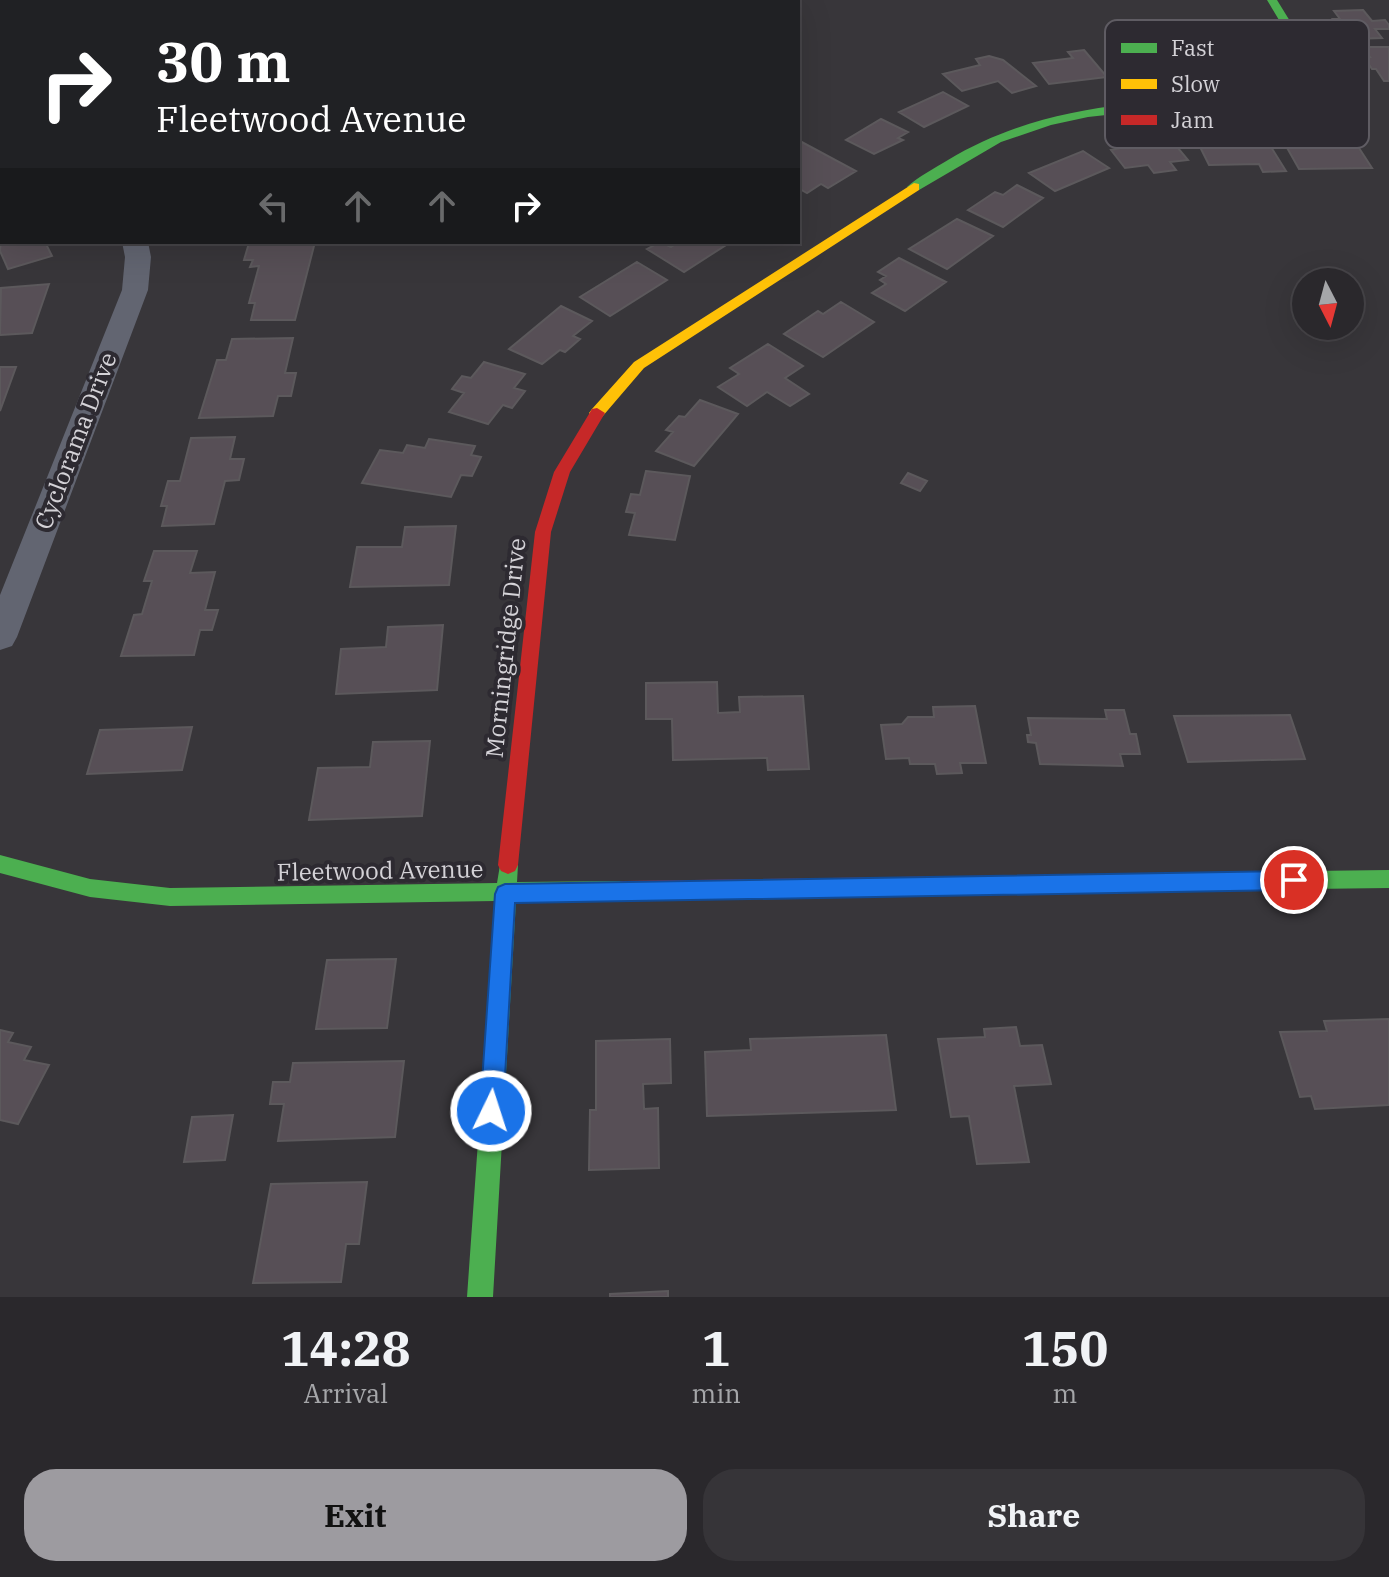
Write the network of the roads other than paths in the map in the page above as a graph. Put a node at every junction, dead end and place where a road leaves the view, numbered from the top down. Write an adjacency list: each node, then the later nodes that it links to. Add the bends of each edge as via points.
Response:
1 (1272, 0): 2 (street, Morningridge Drive)
2 (1284, 20)
3 (1105, 111): 8 (street, Morningridge Drive, via 1056,117 998,136 965,154 639,365 606,399 556,480 542,526)
4 (135, 244): 5 (street, Cyclorama Drive, via 135,290)
5 (0, 637)
6 (0, 864): 8 (street, Fleetwood Avenue, via 90,888 170,897)
7 (1389, 879): 8 (street, Fleetwood Avenue)
8 (505, 894): 9 (street)
9 (480, 1297)

